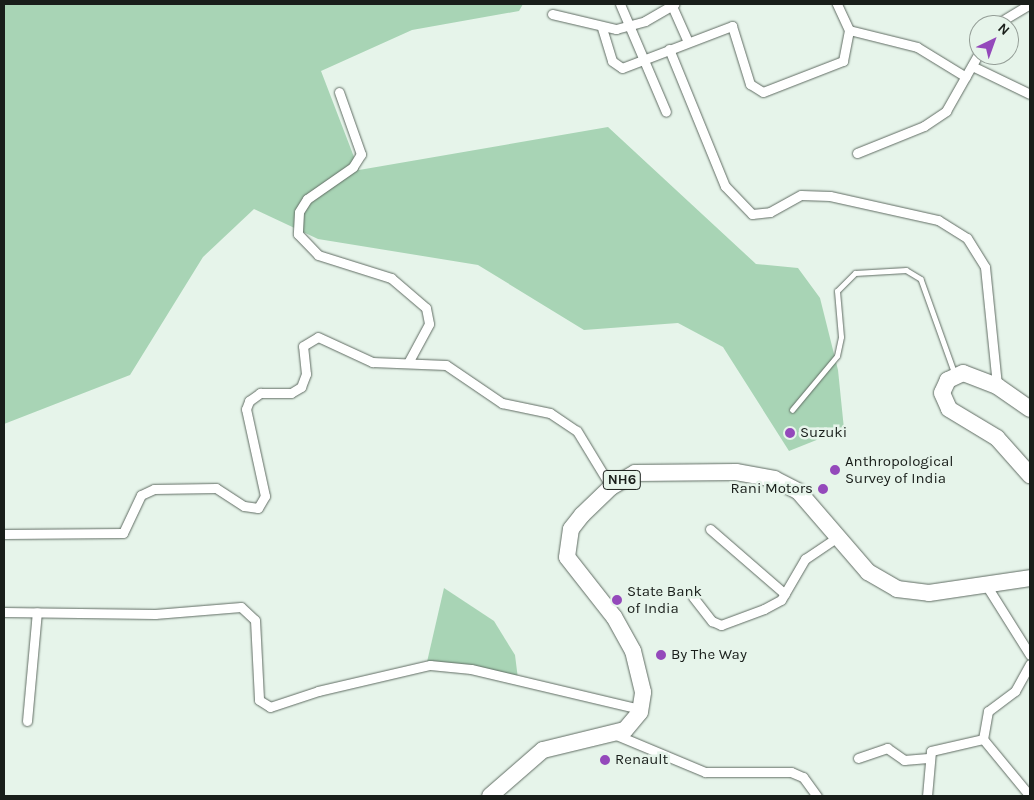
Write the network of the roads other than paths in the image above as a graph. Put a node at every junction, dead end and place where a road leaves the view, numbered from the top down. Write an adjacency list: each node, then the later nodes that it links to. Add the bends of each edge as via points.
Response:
1 (620, 4): 7 (street)
2 (837, 4): 9 (street)
3 (1030, 4): 6 (street)
4 (673, 5): 7 (street); 10 (street)
5 (552, 14): 8 (street)
6 (1012, 15)
7 (631, 25): 8 (street); 12 (street)
8 (602, 28): 12 (street, via 616,67)
9 (849, 30): 10 (street, via 844,61 763,92 750,84 732,26); 14 (street, via 917,47)
10 (688, 42): 11 (street)
11 (669, 49): 12 (street); 21 (street, via 725,186 752,214 770,212 801,195 830,196 938,220 967,238 985,267)
12 (645, 59): 17 (street)
13 (972, 66): 14 (street); 16 (street)
14 (966, 77): 18 (street, via 952,102 936,119)
15 (339, 92): 19 (street, via 361,154 353,166 307,198 299,212 298,234 318,255 391,278 426,308 430,324)
16 (1030, 94)
17 (666, 112)
18 (857, 153)
19 (408, 363): 25 (street, via 457,368 502,403 550,413 569,424); 27 (street, via 372,362 347,354 322,338 307,341 301,387 291,393 260,392 246,409 265,496 257,508 244,506 216,488 154,489 141,495 123,533)
20 (955, 375): 21 (highway, via 973,375); 23 (lane, via 921,279 906,270 854,272 837,291 841,336 837,356); 24 (highway, via 942,393 949,409 997,438)
21 (997, 386): 22 (highway)
22 (1030, 409)
23 (792, 410)
24 (1030, 475)
25 (611, 487): 28 (highway, NH6, via 635,473 650,470 758,475 799,492); 37 (highway, NH6, via 571,529 567,557 614,616 634,651 641,678)
26 (710, 528): 31 (street)
27 (4, 534)
28 (838, 537): 30 (highway, NH6, via 868,572 897,589 930,593); 31 (street, via 806,559)
29 (1030, 578): 30 (highway, NH6)
30 (988, 588): 35 (street)
31 (785, 594): 32 (street, via 774,605 721,625 712,621)
32 (693, 597)
33 (4, 612): 34 (street)
34 (37, 612): 37 (street, via 155,614 241,607 254,620 259,700 270,707 318,691 430,666 471,669); 38 (street)
35 (1030, 655)
36 (1030, 664): 40 (street, via 1015,691 988,711)
37 (640, 709): 39 (highway, via 631,725)
38 (27, 721)
39 (613, 734): 43 (highway, via 575,738 542,750); 44 (street, via 705,772 791,772 803,777)
40 (983, 739): 42 (street, via 962,747 935,749); 46 (street)
41 (858, 758): 42 (street, via 887,748 904,760)
42 (928, 758): 45 (street)
43 (490, 796)
44 (817, 796)
45 (927, 796)
46 (1030, 796)

